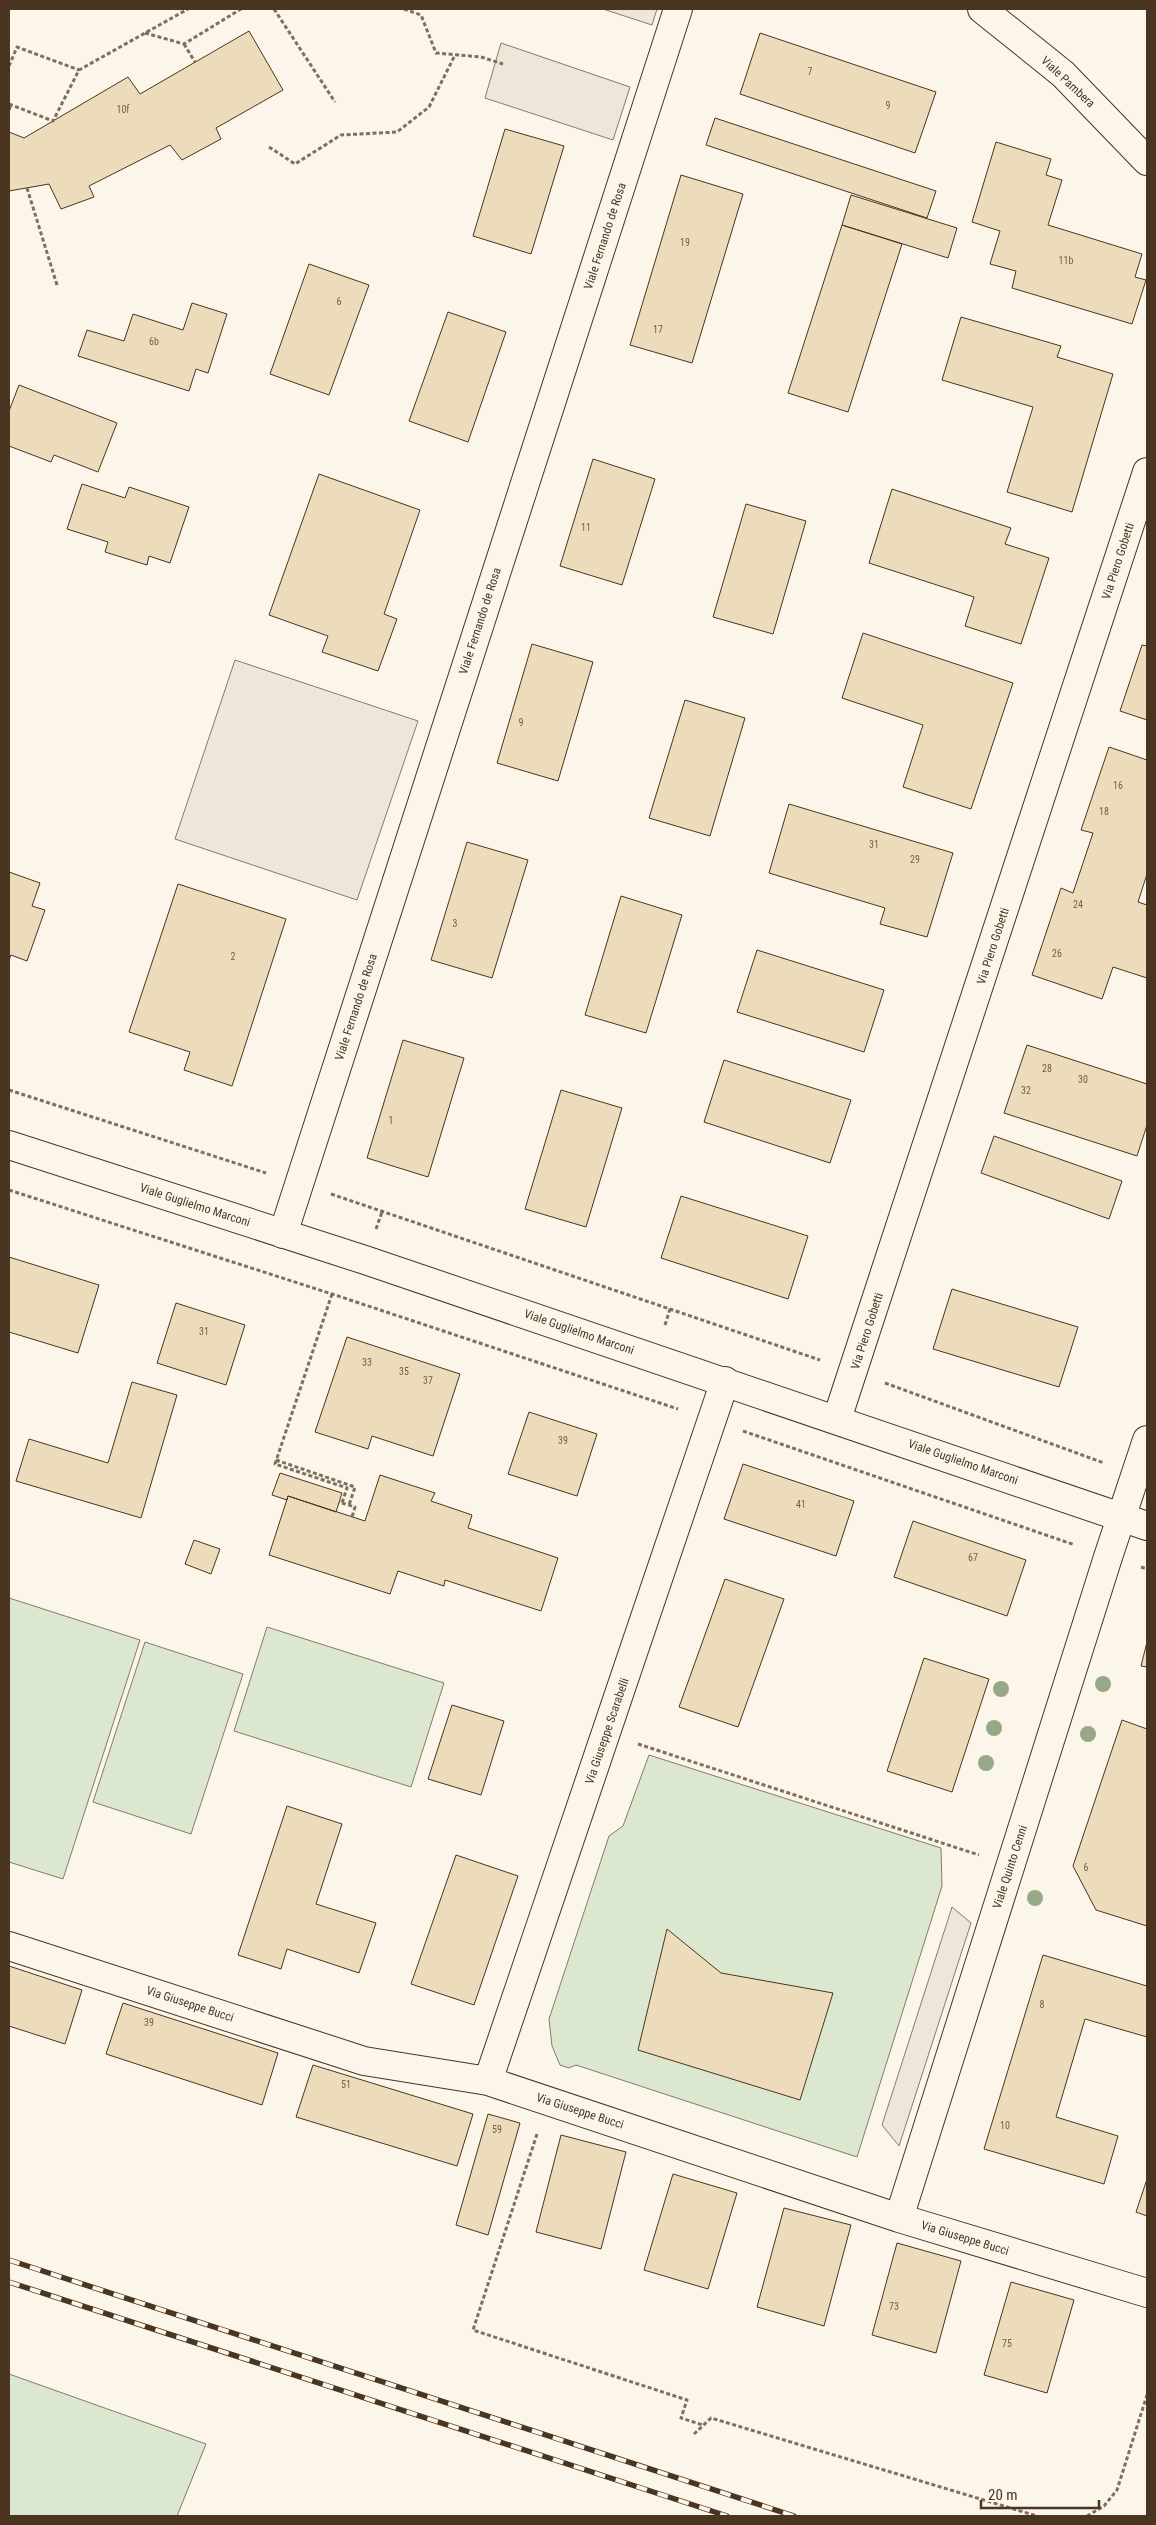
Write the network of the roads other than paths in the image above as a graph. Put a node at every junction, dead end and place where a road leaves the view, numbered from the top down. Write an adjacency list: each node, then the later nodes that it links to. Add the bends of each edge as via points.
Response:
1 (678, 9): 6 (street, Viale Fernando de Rosa)
2 (982, 9): 3 (street, Viale Pambera, via 1063,74)
3 (1147, 161)
4 (1147, 472): 8 (street, Via Piero Gobetti)
5 (9, 1145): 6 (street, Viale Guglielmo Marconi)
6 (283, 1234): 7 (street, Viale Guglielmo Marconi)
7 (725, 1381): 8 (street, Viale Guglielmo Marconi); 13 (street, Via Giuseppe Scarabelli)
8 (837, 1419): 10 (street, Viale Guglielmo Marconi)
9 (1147, 1440): 10 (street, Viale Quinto Cenni)
10 (1121, 1517): 11 (street, Viale Guglielmo Marconi); 14 (street, Viale Quinto Cenni)
11 (1147, 1526)
12 (9, 1946): 13 (street, Via Giuseppe Bucci, via 364,2061)
13 (488, 2081): 14 (street, Via Giuseppe Bucci)
14 (899, 2218): 15 (street, Via Giuseppe Bucci)
15 (1147, 2293)

